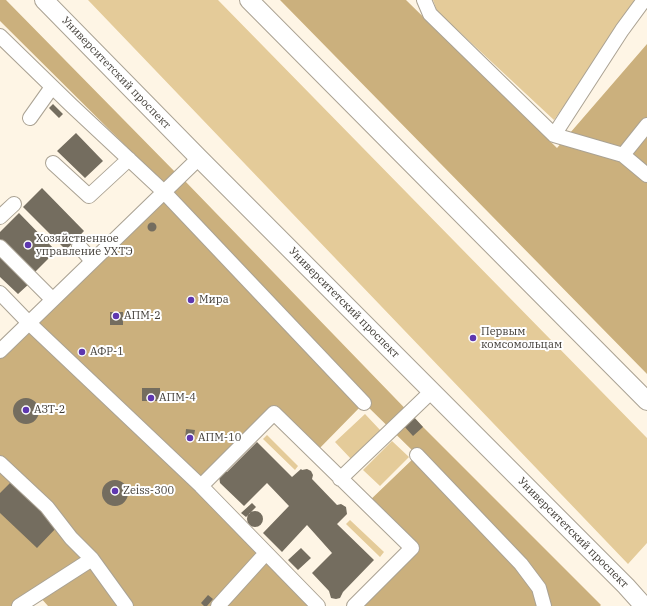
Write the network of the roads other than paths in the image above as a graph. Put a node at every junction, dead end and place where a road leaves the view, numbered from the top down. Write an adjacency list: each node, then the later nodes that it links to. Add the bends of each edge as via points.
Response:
1 (44, 0): 11 (main road, Университетский проспект)
2 (249, 0): 26 (main road)
3 (424, 0): 9 (lane, via 430,14)
4 (644, 0): 9 (lane)
5 (0, 36): 6 (lane)
6 (52, 86): 7 (lane); 12 (lane)
7 (30, 118)
8 (647, 124): 10 (lane)
9 (554, 135): 10 (lane)
10 (623, 155): 14 (lane)
11 (199, 158): 15 (lane); 25 (main road, Университетский проспект)
12 (129, 159): 13 (lane, via 89,196); 15 (lane)
13 (53, 163)
14 (647, 175)
15 (164, 192): 20 (lane); 27 (lane)
16 (14, 204): 17 (lane)
17 (0, 217)
18 (78, 246): 20 (lane)
19 (0, 247): 22 (lane)
20 (92, 261): 22 (lane)
21 (0, 292): 23 (lane)
22 (52, 299): 23 (lane)
23 (29, 323): 24 (lane); 31 (lane)
24 (0, 351)
25 (432, 391): 30 (lane); 40 (main road, Университетский проспект)
26 (647, 401)
27 (364, 403)
28 (417, 455): 39 (lane, via 521,564 539,588)
29 (0, 463): 33 (lane, via 47,507 71,538)
30 (340, 479): 31 (lane, via 274,413); 38 (lane, via 412,548)
31 (201, 486): 32 (lane)
32 (266, 553): 36 (lane); 37 (lane)
33 (92, 559): 34 (lane); 35 (lane)
34 (19, 606)
35 (126, 606)
36 (218, 606)
37 (318, 606)
38 (354, 606)
39 (544, 606)
40 (644, 606)

